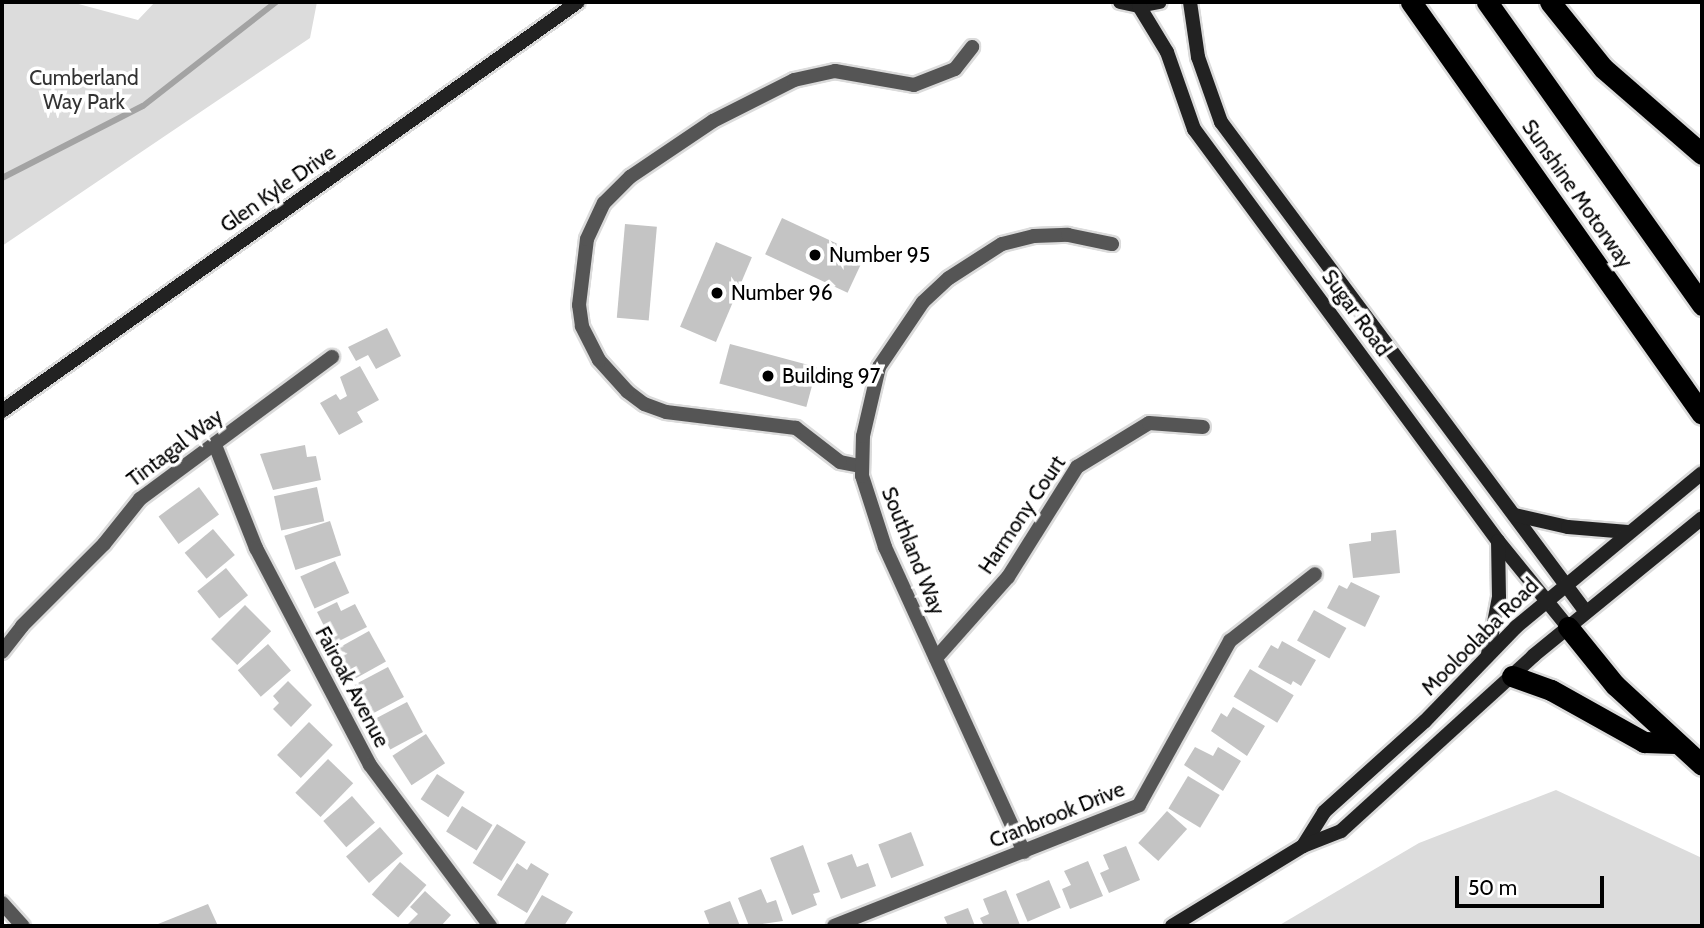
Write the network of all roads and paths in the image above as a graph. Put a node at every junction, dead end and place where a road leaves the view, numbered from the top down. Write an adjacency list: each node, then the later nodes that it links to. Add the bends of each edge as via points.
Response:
1 (578, 2): 14 (main road, Glen Kyle Drive)
2 (1120, 2): 8 (main road)
3 (1160, 2): 8 (main road)
4 (1190, 2): 20 (main road, Sugar Road, via 1198,57 1221,122)
5 (1411, 2): 15 (highway, Sunshine Motorway)
6 (1487, 2): 12 (highway, Sunshine Motorway)
7 (1550, 2): 10 (highway, via 1603,68)
8 (1139, 6): 23 (main road, Sugar Road, via 1167,52 1195,129)
9 (972, 47): 18 (street, via 955,69 914,86 835,71 793,80 713,121 630,177 604,203 587,239 579,305 582,326 599,360 627,391 666,412 801,429 840,462)
10 (1702, 154)
11 (1112, 244): 18 (street, Southland Way, via 1068,235 1034,236 1002,244 949,278 909,318 879,367)
12 (1702, 305)
13 (332, 357): 17 (street, Tintagal Way)
14 (2, 411)
15 (1702, 414)
16 (1203, 426): 31 (street, Harmony Court, via 1149,423 1077,467 1008,576)
17 (215, 445): 29 (street, Tintagal Way, via 131,508 104,544); 39 (street, Fairoak Avenue, via 256,548 370,765)
18 (860, 466): 31 (street, Southland Way, via 885,547)
19 (1702, 473): 22 (main road, Mooloolaba Road)
20 (1516, 515): 22 (main road, via 1568,527); 25 (main road, Sugar Road)
21 (1702, 518): 27 (main road, Mooloolaba Road)
22 (1628, 532): 25 (main road, Mooloolaba Road)
23 (1498, 541): 26 (main road, Sugar Road); 30 (main road, via 1499,597)
24 (1315, 574): 36 (street, Cranbrook Drive, via 1230,641 1139,805)
25 (1565, 583): 26 (main road, Mooloolaba Road); 27 (main road, Sugar Road)
26 (1545, 600): 28 (main road, Sugar Road); 30 (main road, Mooloolaba Road)
27 (1586, 612): 28 (main road, Mooloolaba Road)
28 (1568, 626): 32 (main road, Mooloolaba Road); 33 (highway, via 1615,685)
29 (2, 652)
30 (1488, 654): 35 (main road, Mooloolaba Road, via 1425,721 1324,812)
31 (936, 658): 36 (street, Southland Way)
32 (1512, 676): 33 (highway, via 1551,690 1644,742); 35 (main road, Mooloolaba Road, via 1340,831)
33 (1675, 743): 34 (highway)
34 (1702, 765)
35 (1303, 846): 41 (main road, Mooloolaba Road)
36 (1024, 852): 40 (street, Cranbrook Drive)
37 (2, 904): 38 (street)
38 (23, 926)
39 (490, 926)
40 (834, 926)
41 (1172, 926)

